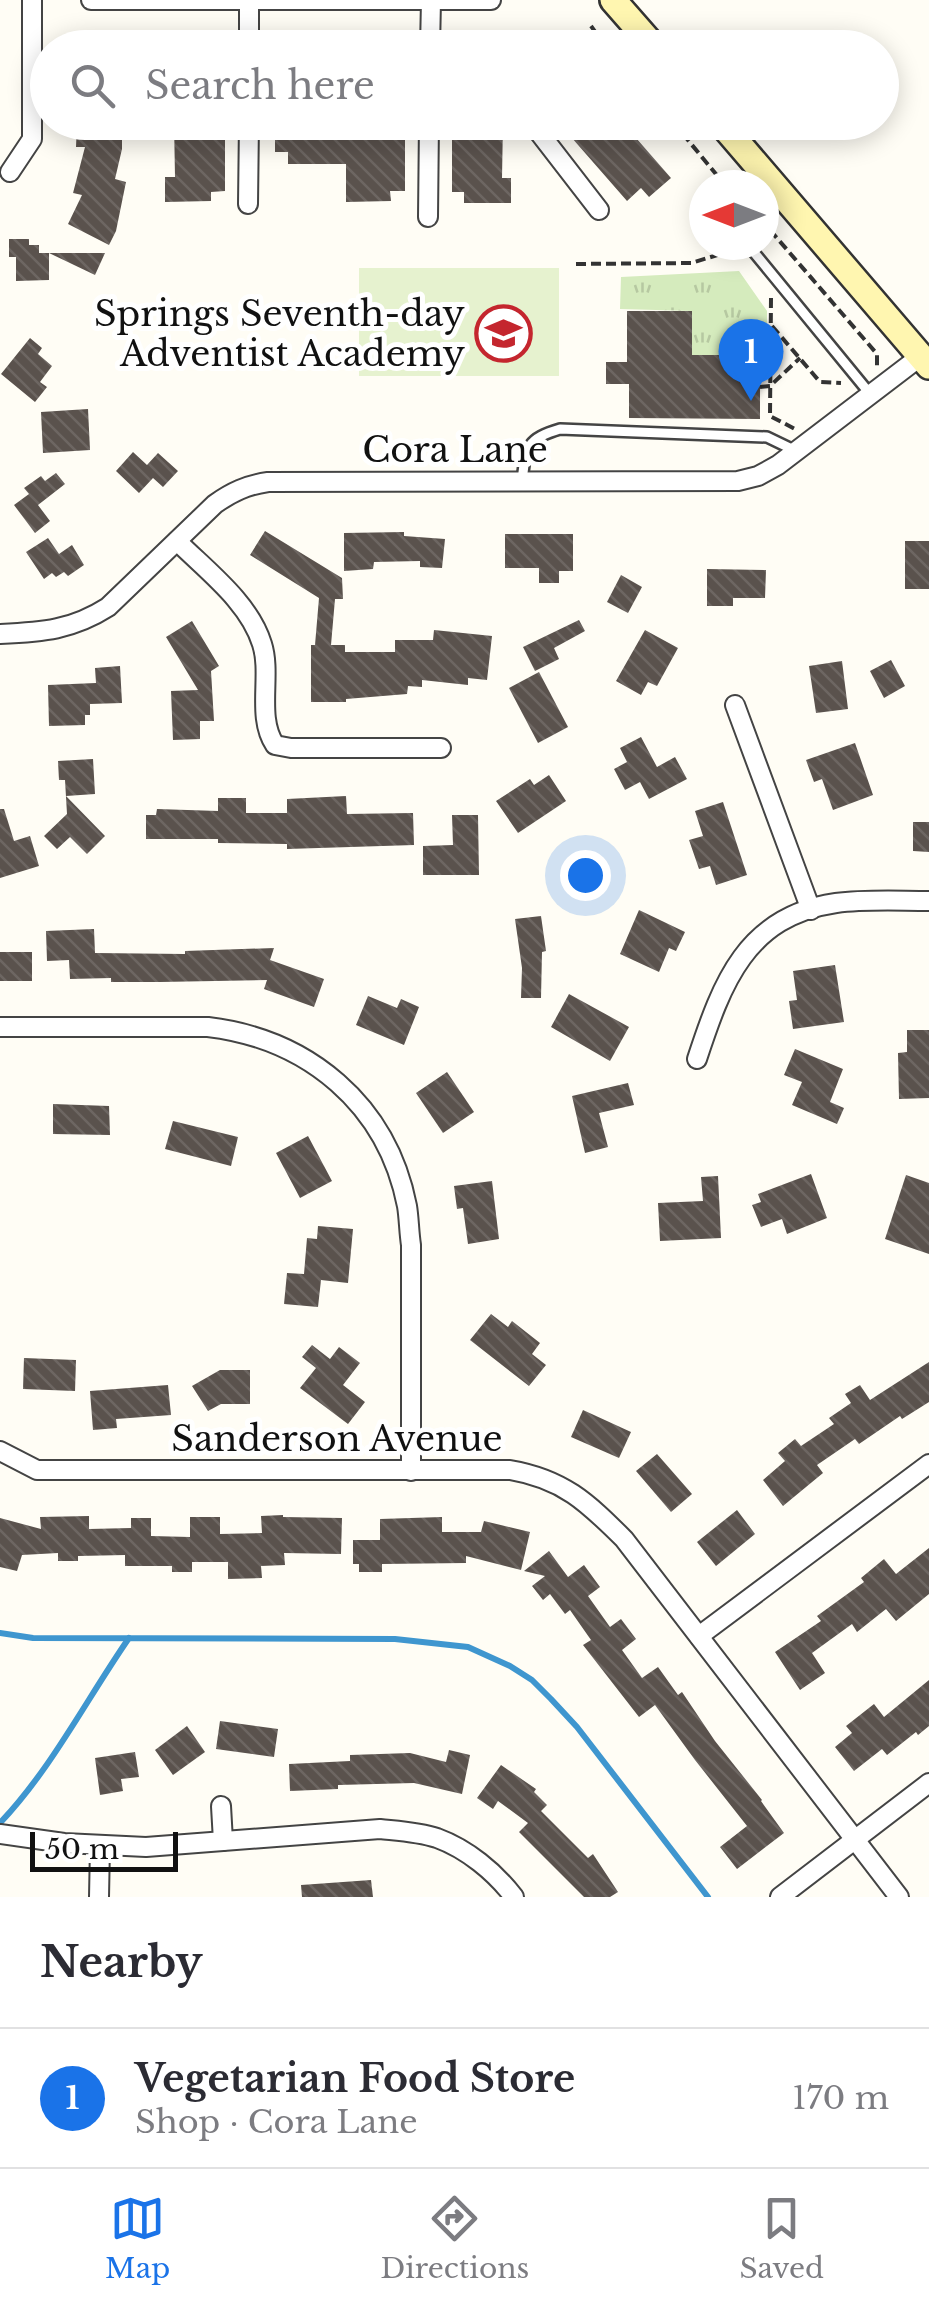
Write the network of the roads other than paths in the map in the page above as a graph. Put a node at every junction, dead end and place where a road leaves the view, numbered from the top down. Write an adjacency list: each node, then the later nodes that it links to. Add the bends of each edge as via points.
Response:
1 (32, 0): 10 (street)
2 (91, 0): 3 (street)
3 (155, 0): 9 (street)
4 (352, 0): 5 (street); 9 (street)
5 (413, 0): 6 (street)
6 (431, 0): 7 (street); 12 (street)
7 (491, 0)
8 (613, 0): 13 (main road)
9 (249, 1): 11 (street)
10 (32, 30)
11 (249, 30)
12 (430, 30)
13 (639, 30)
14 (31, 140): 19 (street)
15 (248, 140): 22 (street)
16 (429, 140): 24 (street)
17 (545, 140): 23 (street)
18 (736, 140): 20 (main road)
19 (10, 172)
20 (781, 192): 21 (lane); 26 (main road)
21 (779, 195)
22 (248, 204)
23 (598, 210)
24 (428, 216)
25 (758, 260): 27 (lane)
26 (925, 361): 27 (street, Cora Lane)
27 (865, 388): 28 (street, Cora Lane)
28 (788, 448): 29 (street, Cora Lane, via 778,465 738,481); 29 (lane, via 767,437 560,429 532,440)
29 (522, 481): 30 (street, Cora Lane, via 248,485)
30 (176, 541): 31 (street, Cora Lane, via 89,619 43,632); 33 (street, via 253,622 263,645 267,722 276,744)
31 (0, 634)
32 (735, 705): 35 (street)
33 (442, 748)
34 (929, 901): 35 (street, via 852,901)
35 (811, 910): 37 (street, via 770,928 750,946 716,1001)
36 (0, 1027): 40 (street, via 238,1031 296,1053 345,1088 383,1140 407,1208)
37 (697, 1059)
38 (0, 1451): 40 (street, Sanderson Avenue, via 36,1470)
39 (929, 1464): 41 (street)
40 (412, 1471): 41 (street, Sanderson Avenue, via 510,1470 568,1490 624,1539)
41 (699, 1636): 45 (street, Sanderson Avenue)
42 (929, 1783): 45 (street)
43 (222, 1806): 46 (street)
44 (0, 1834): 47 (street)
45 (855, 1839): 50 (street); 51 (street, Sanderson Avenue)
46 (223, 1841): 47 (street); 49 (street, via 380,1828 410,1832 464,1852)
47 (100, 1846): 48 (street)
48 (99, 1897)
49 (514, 1897)
50 (780, 1897)
51 (899, 1897)

